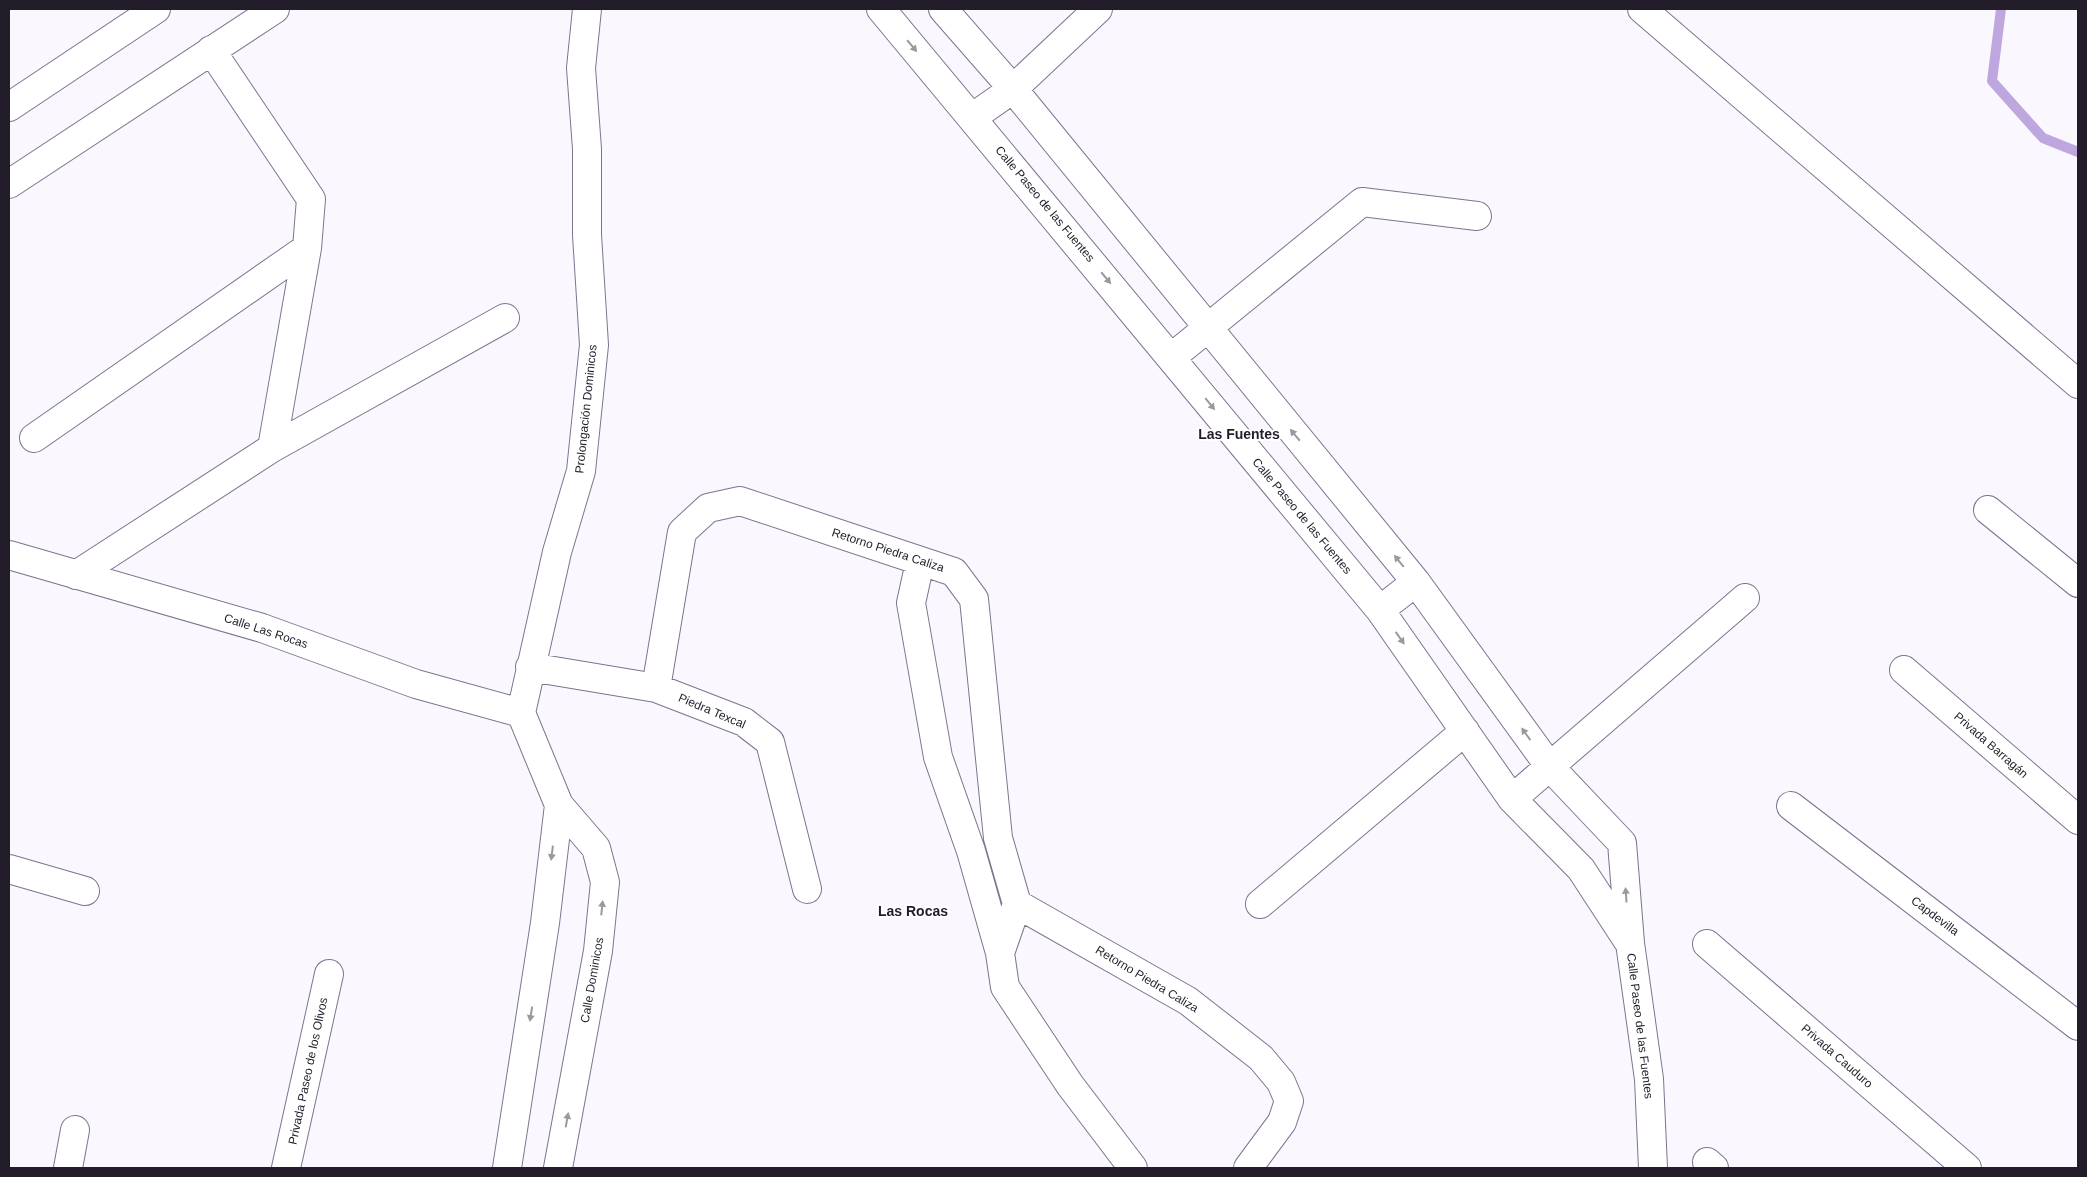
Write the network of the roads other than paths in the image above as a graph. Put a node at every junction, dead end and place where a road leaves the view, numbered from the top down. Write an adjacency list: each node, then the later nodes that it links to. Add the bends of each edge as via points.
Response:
1 (156, 9): 10 (street)
2 (276, 9): 8 (street)
3 (587, 9): 29 (street, Prolongación Dominicos, via 581,68 594,345 581,471 557,552)
4 (881, 9): 11 (street, Calle Paseo de las Fuentes, one-way to 11)
5 (943, 9): 9 (street, Calle Paseo de las Fuentes)
6 (1098, 9): 9 (street)
7 (1642, 9): 18 (street)
8 (211, 50): 12 (street); 14 (street, via 312,199)
9 (1013, 89): 11 (street); 16 (street, Calle Paseo de las Fuentes)
10 (9, 107)
11 (972, 117): 17 (street, Calle Paseo de las Fuentes, one-way to 17)
12 (9, 184)
13 (1477, 216): 16 (street, via 1362,202)
14 (307, 248): 19 (street); 20 (street)
15 (505, 318): 20 (street)
16 (1208, 329): 17 (street); 25 (street, Calle Paseo de las Fuentes, one-way to 16)
17 (1172, 357): 28 (street, Calle Paseo de las Fuentes, one-way to 28)
18 (2078, 384)
19 (34, 438)
20 (272, 448): 24 (street)
21 (1988, 510): 26 (street)
22 (9, 555): 24 (street, Calle Las Rocas)
23 (920, 562): 31 (street, Retorno Piedra Caliza, via 740,501 708,508 682,532); 42 (street, Retorno Piedra Caliza, via 954,572 974,599 998,838); 46 (street, via 911,603 938,758 972,851)
24 (76, 575): 32 (street, Calle Las Rocas, via 262,628 416,684)
25 (1416, 582): 28 (street); 34 (street, Calle Paseo de las Fuentes, one-way to 25)
26 (2078, 583)
27 (1745, 598): 34 (street)
28 (1380, 610): 33 (street, Calle Paseo de las Fuentes, one-way to 33)
29 (530, 667): 31 (street, Piedra Texcal); 32 (street, Prolongación Dominicos)
30 (1904, 670): 38 (street, Privada Barragán)
31 (656, 688): 40 (street, Piedra Texcal, via 744,722 770,742)
32 (521, 713): 36 (street, Calle Dominicos)
33 (1465, 731): 35 (street, Calle Paseo de las Fuentes); 43 (street)
34 (1550, 768): 35 (street); 44 (street, Calle Paseo de las Fuentes, one-way to 34, via 1622,843)
35 (1512, 798): 44 (street, Calle Paseo de las Fuentes, via 1581,869)
36 (559, 805): 52 (street, Calle Dominicos, one-way to 52, via 545,923); 53 (street, Calle Dominicos, one-way to 36, via 598,951 605,882 596,848)
37 (1791, 806): 48 (street, Capdevilla)
38 (2078, 820)
39 (9, 869): 41 (street)
40 (807, 890)
41 (85, 891)
42 (1017, 904): 46 (street); 55 (street, Retorno Piedra Caliza, via 1188,1002 1261,1058 1281,1082 1289,1101 1282,1122)
43 (1260, 904)
44 (1630, 943): 56 (street, Calle Paseo de las Fuentes, via 1649,1079)
45 (1707, 944): 57 (street, Privada Cauduro)
46 (1000, 953): 54 (street, via 1006,987 1070,1085)
47 (329, 974): 51 (street, Privada Paseo de los Olivos)
48 (2078, 1026)
49 (75, 1130): 50 (street)
50 (68, 1168)
51 (286, 1168)
52 (507, 1168)
53 (558, 1168)
54 (1133, 1168)
55 (1248, 1168)
56 (1653, 1168)
57 (1967, 1168)

